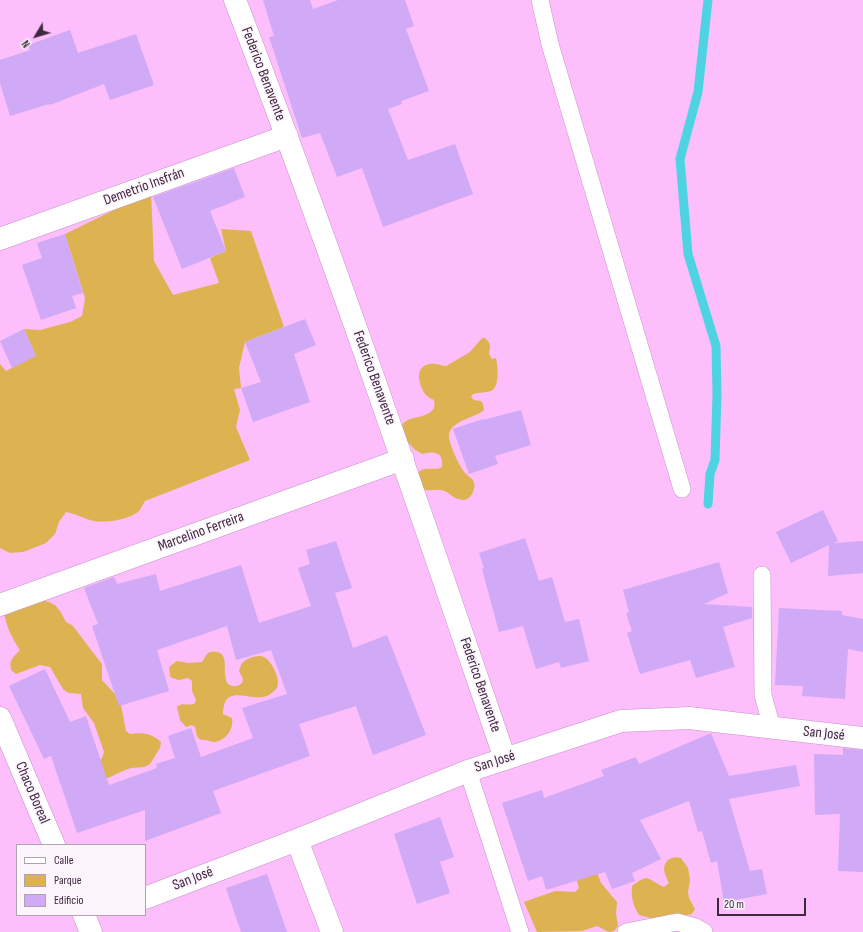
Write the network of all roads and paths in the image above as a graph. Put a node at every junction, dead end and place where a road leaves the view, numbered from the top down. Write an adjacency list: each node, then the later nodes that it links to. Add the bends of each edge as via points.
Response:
1 (235, 0): 3 (street, Federico Benavente)
2 (540, 0): 6 (lane, via 552,52)
3 (287, 136): 4 (street, Demetrio Insfrán); 5 (street, Federico Benavente)
4 (0, 239)
5 (403, 459): 8 (street, Marcelino Ferreira); 12 (street, Federico Benavente)
6 (682, 489)
7 (762, 575): 10 (lane, via 763,695)
8 (0, 605)
9 (0, 719): 15 (street, Chaco Boreal)
10 (772, 728): 11 (street, San José); 12 (street, San José, via 689,718 621,721)
11 (863, 738)
12 (505, 759): 13 (street, San José)
13 (468, 771): 14 (street, San José); 18 (lane)
14 (297, 840): 16 (street, San José); 17 (street)
15 (54, 844)
16 (146, 898)
17 (332, 932)
18 (520, 932)
19 (626, 932): 20 (lane, via 677,922)
20 (704, 932)

